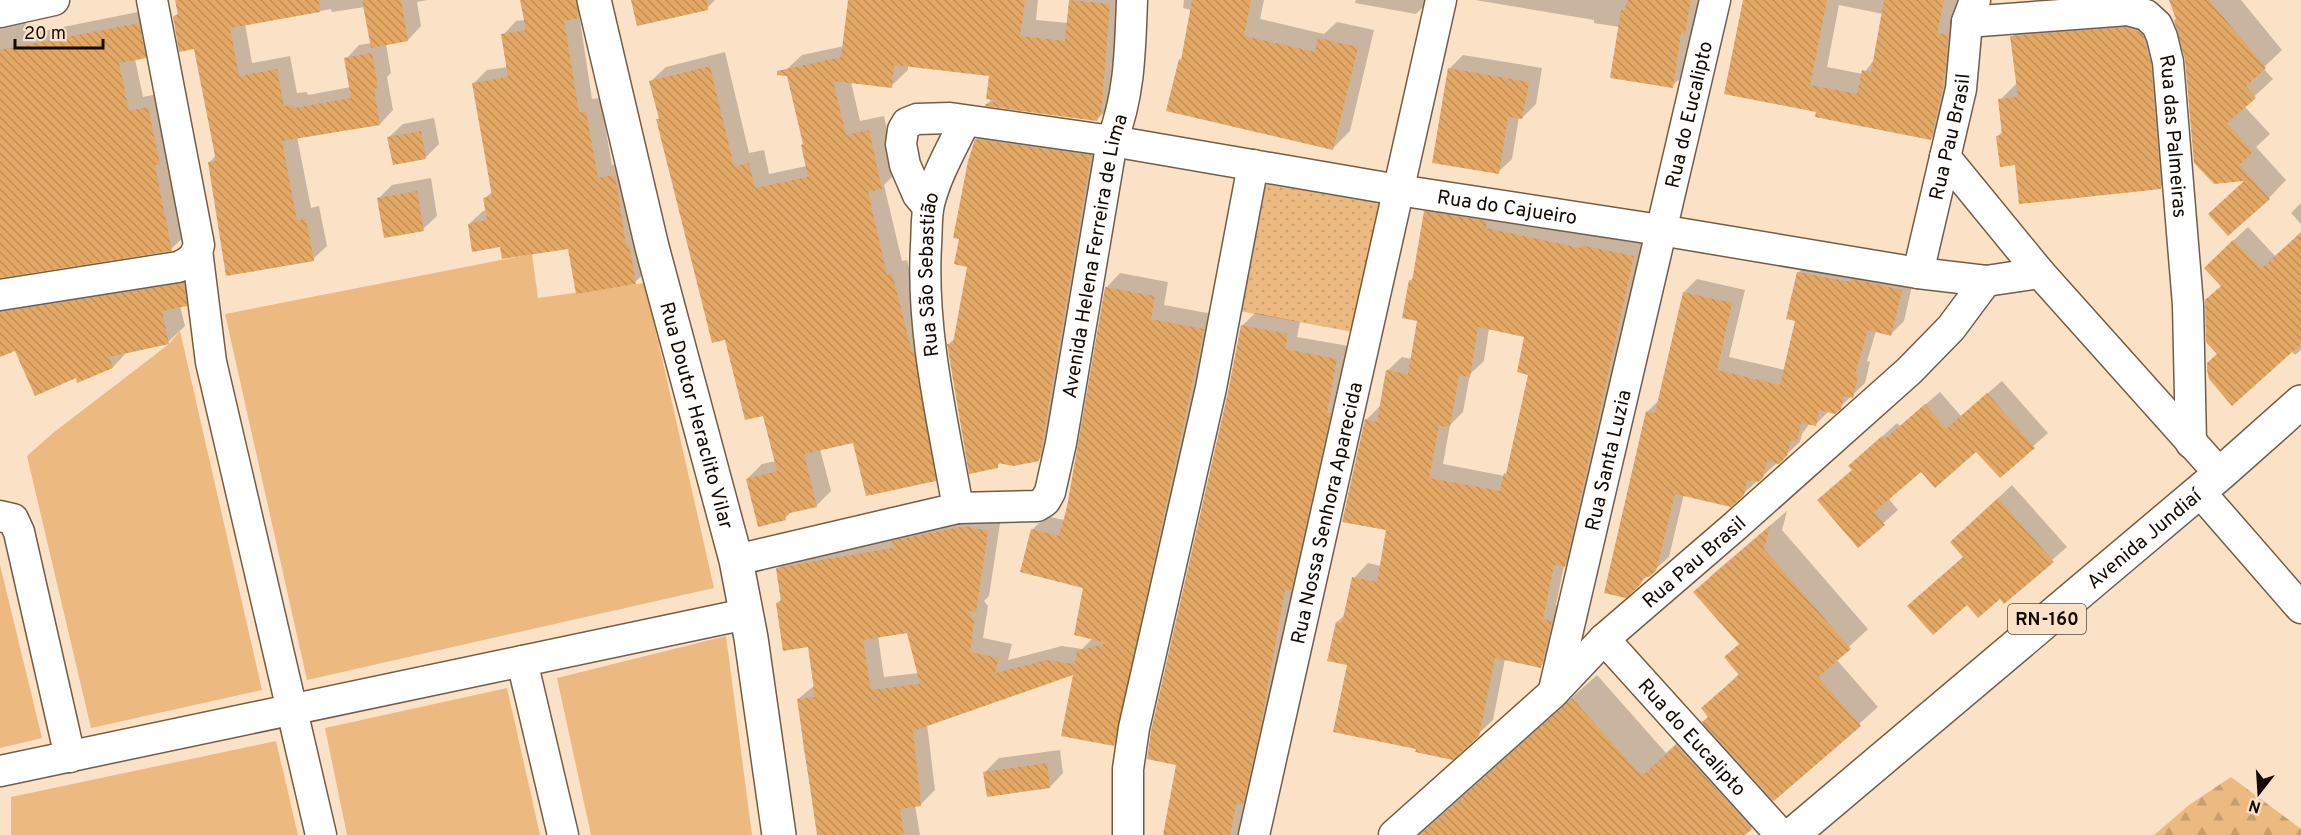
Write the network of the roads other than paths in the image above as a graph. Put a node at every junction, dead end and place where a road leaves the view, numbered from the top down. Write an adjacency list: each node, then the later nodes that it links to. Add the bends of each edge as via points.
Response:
1 (54, 0): 8 (street)
2 (152, 0): 16 (street, via 199,244)
3 (594, 0): 26 (street, Rua Doutor Heraclito Vilar, via 652,247)
4 (1132, 0): 10 (street, Avenida Helena Ferreira de Lima, via 1126,95)
5 (1441, 0): 13 (street, Rua Nossa Senhora Aparecida)
6 (1715, 0): 15 (street, Rua do Eucalipto)
7 (1971, 11): 11 (street, Rua Pau Brasil, via 1961,90); 22 (street, Rua das Palmeiras, via 2128,10 2146,15 2159,30 2168,63 2183,236)
8 (0, 12)
9 (971, 121): 10 (street, Rua do Cajueiro); 14 (street, Rua São Sebastião, via 937,178); 14 (street, via 917,119 907,123 903,130 905,165 918,195)
10 (1112, 141): 12 (street, Rua do Cajueiro); 24 (street, Avenida Helena Ferreira de Lima, via 1050,492 1037,506)
11 (1945, 157): 17 (street, Rua Pau Brasil); 18 (street)
12 (1253, 165): 13 (street, Rua do Cajueiro); 38 (street, via 1211,388 1134,728 1128,769)
13 (1398, 190): 15 (street, Rua do Cajueiro); 39 (street, Rua Nossa Senhora Aparecida)
14 (928, 207): 24 (street, Rua São Sebastião, via 925,295)
15 (1660, 230): 17 (street, Rua do Cajueiro); 31 (street, Rua Santa Luzia)
16 (197, 250): 20 (street, via 188,263 178,267); 32 (street, via 211,362)
17 (1917, 273): 19 (street, Rua do Cajueiro)
18 (2040, 273): 19 (street, Rua do Cajueiro); 22 (street)
19 (1986, 281): 29 (street, Rua Pau Brasil, via 1951,328 1909,371)
20 (0, 295)
21 (2301, 402): 23 (street, Avenida Jundiaí / RN-160)
22 (2191, 443): 23 (street)
23 (2209, 482): 27 (street); 42 (street, Avenida Jundiaí / RN-160)
24 (957, 508): 26 (street)
25 (0, 516): 33 (street, via 13,519 19,532)
26 (736, 560): 28 (street, Rua Doutor Heraclito Vilar)
27 (2301, 608)
28 (746, 614): 30 (street); 37 (street, Rua Doutor Heraclito Vilar)
29 (1604, 639): 31 (street, Rua Pau Brasil); 41 (street, Rua do Eucalipto)
30 (522, 661): 32 (street); 36 (street)
31 (1554, 693): 40 (street, Rua Pau Brasil)
32 (291, 710): 33 (street); 35 (street)
33 (70, 757): 34 (street)
34 (0, 771)
35 (321, 835)
36 (563, 835)
37 (779, 835)
38 (1128, 835)
39 (1254, 835)
40 (1394, 835)
41 (1781, 835)
42 (1792, 835)

